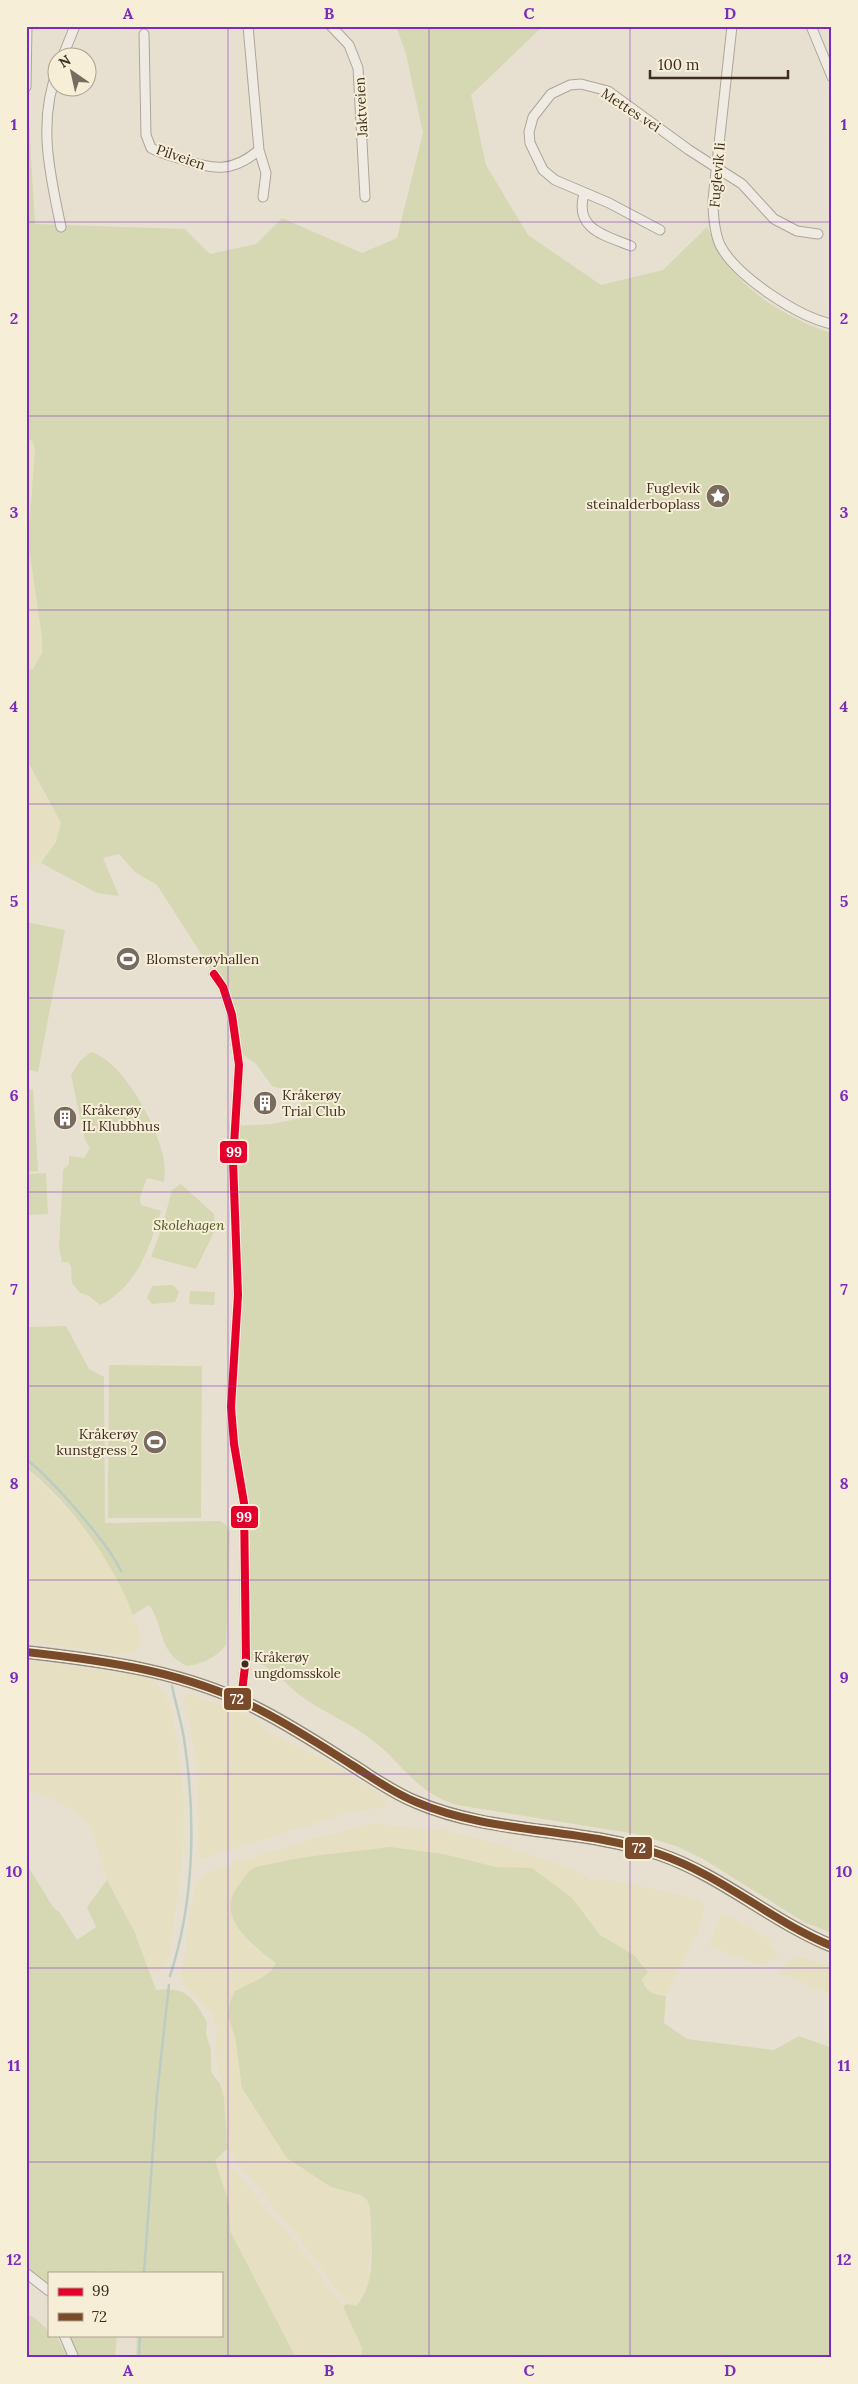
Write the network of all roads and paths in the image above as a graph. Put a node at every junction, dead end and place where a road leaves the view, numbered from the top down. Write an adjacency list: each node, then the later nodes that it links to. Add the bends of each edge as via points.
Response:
1 (27, 26): 10 (street)
2 (75, 26): 8 (street)
3 (248, 26): 12 (street)
4 (331, 26): 16 (street, Jaktveien, via 349,46 358,68)
5 (732, 26): 13 (street, Fuglevik li)
6 (811, 26): 9 (street)
7 (144, 34): 12 (street, Pilveien, via 146,135 151,148 208,168 224,169 240,164)
8 (66, 48)
9 (832, 77)
10 (27, 86)
11 (49, 98): 17 (street, via 46,109 47,149)
12 (259, 150): 15 (street, via 266,173)
13 (716, 168): 14 (street, Mettes vei, via 608,91 581,84 570,85 551,94 541,104 533,117 530,143 543,170 555,180); 19 (street, Mettes vei, via 742,184 774,219 797,231); 21 (street, Fuglevik li, via 714,221 725,253 768,292 809,316)
14 (584, 194): 18 (street, Mettes vei, via 609,203); 20 (street, via 580,206 584,220 594,229)
15 (263, 196)
16 (365, 197)
17 (61, 227)
18 (660, 230)
19 (818, 234)
20 (631, 246)
21 (832, 324)
22 (214, 974): 24 (street, via 223,987 232,1015 239,1065 233,1161 238,1295 231,1407 244,1503 246,1658)
23 (26, 1652): 24 (main road, via 154,1671)
24 (241, 1700): 25 (main road, via 415,1802 458,1817 620,1843 658,1853 706,1874 808,1936)
25 (832, 1946)
26 (26, 2273): 27 (street)
27 (48, 2289)
28 (64, 2336): 29 (street)
29 (74, 2358)

